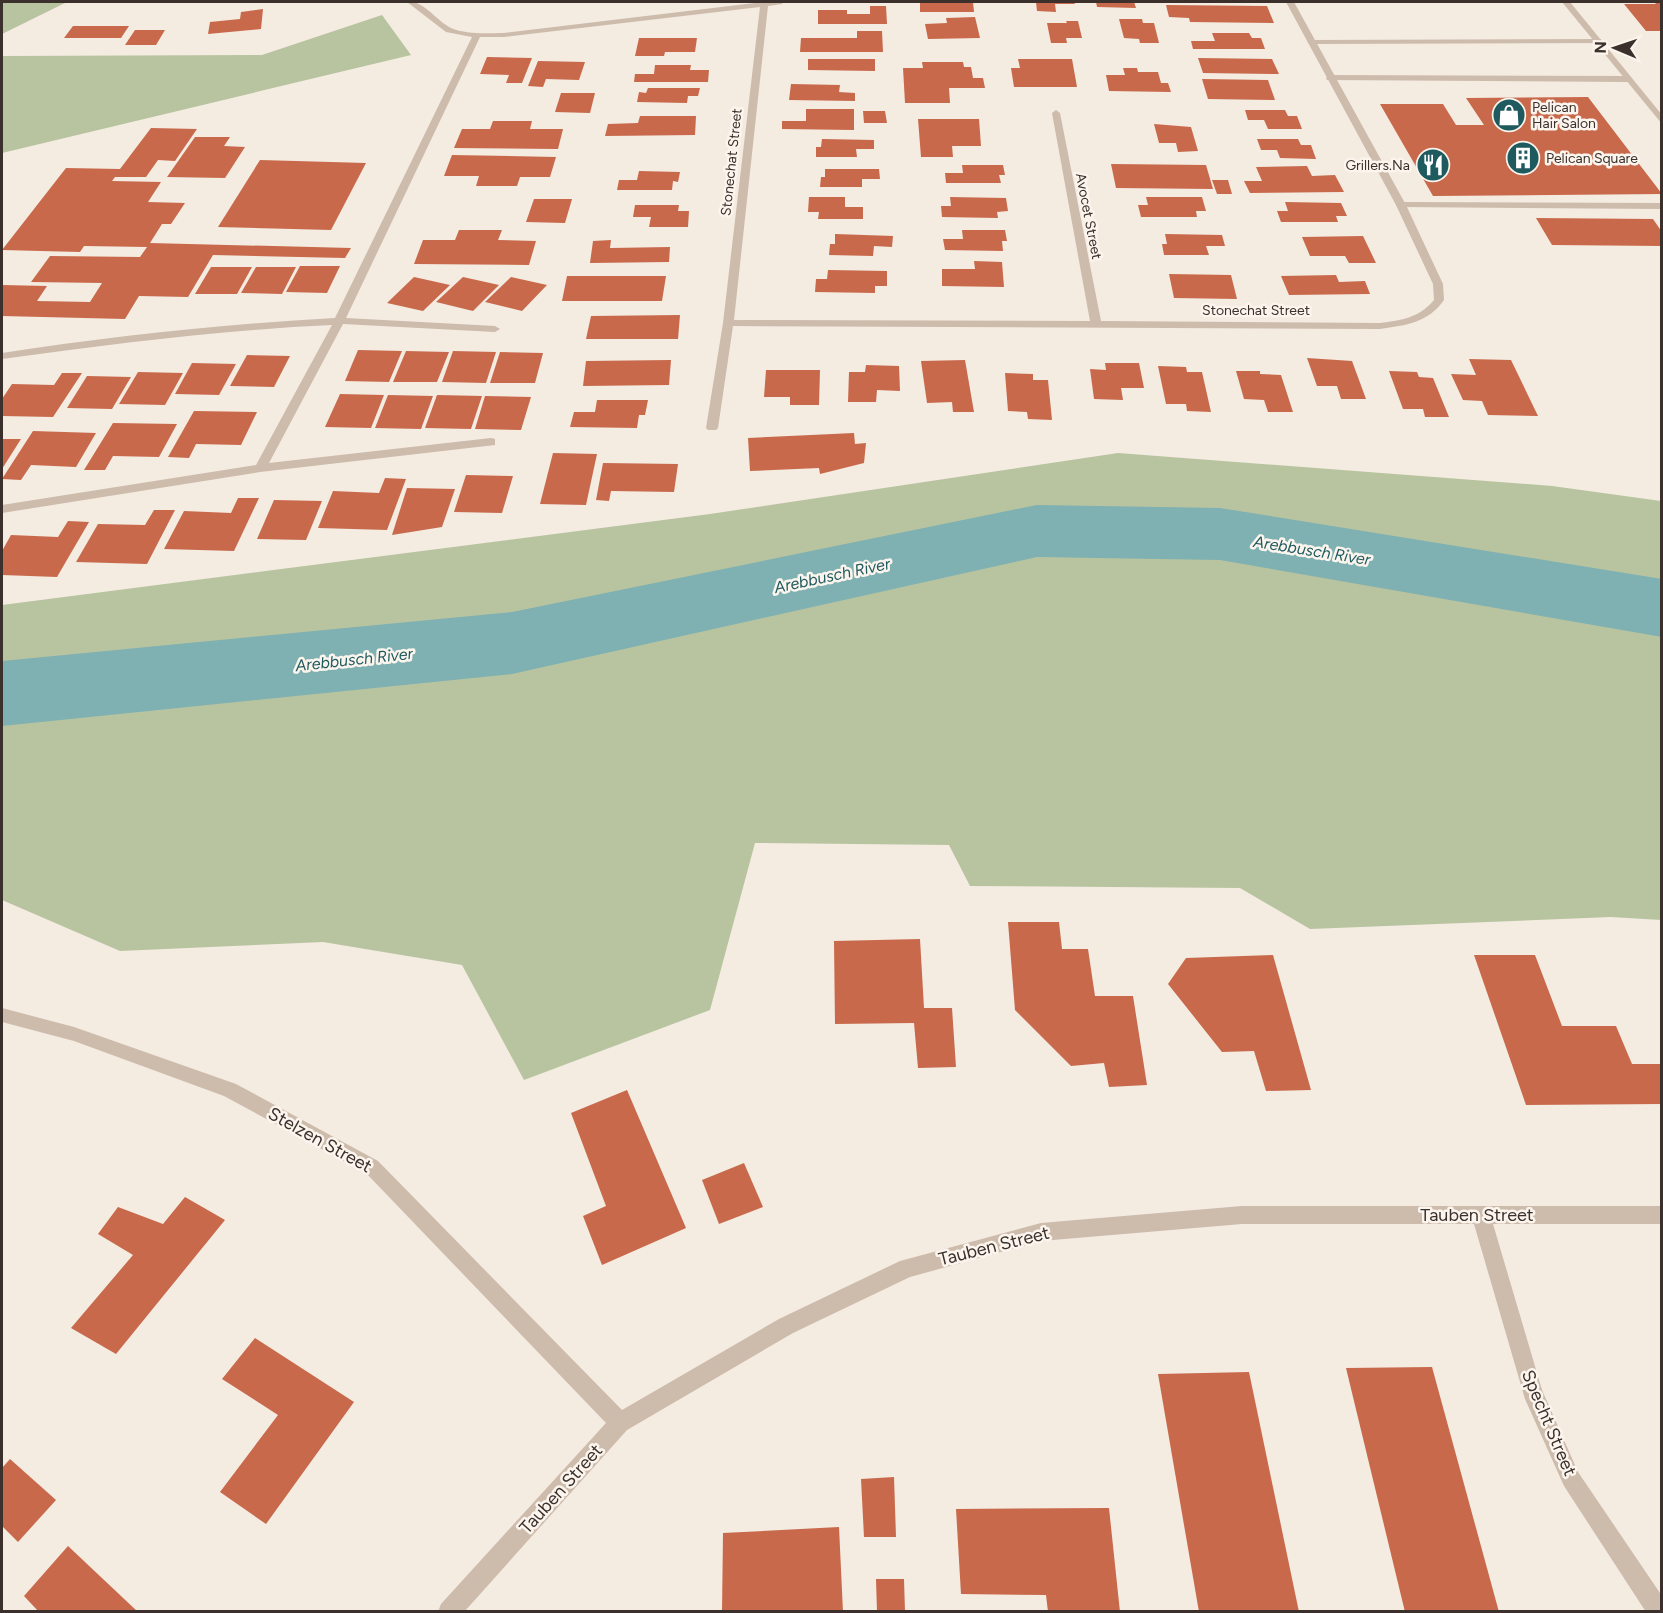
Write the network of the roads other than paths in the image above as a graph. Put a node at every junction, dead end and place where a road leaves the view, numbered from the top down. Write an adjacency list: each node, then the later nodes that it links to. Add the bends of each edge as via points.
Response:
1 (411, 2): 6 (street, via 449,30)
2 (779, 2): 5 (street)
3 (1290, 2): 8 (street, Stonechat Street)
4 (1566, 2): 7 (street)
5 (764, 4): 6 (street, via 552,31); 16 (street, Stonechat Street)
6 (477, 34): 15 (street)
7 (1598, 41): 8 (street); 10 (street)
8 (1311, 42): 9 (street, Stonechat Street)
9 (1330, 78): 10 (street); 13 (street, Stonechat Street)
10 (1628, 79): 12 (street)
11 (1056, 113): 17 (street, Avocet Street)
12 (1662, 121)
13 (1401, 205): 14 (street); 17 (street, Stonechat Street, via 1438,284 1440,300 1431,312 1414,321 1380,326)
14 (1662, 206)
15 (339, 321): 18 (street); 19 (street, via 165,334); 22 (street)
16 (728, 323): 17 (street, Stonechat Street); 20 (street, Stonechat Street)
17 (1096, 323)
18 (495, 329)
19 (2, 356)
20 (712, 428)
21 (491, 442): 22 (street)
22 (260, 468): 23 (street)
23 (2, 509)
24 (2, 1015): 27 (street, Stelzen Street, via 74,1034 230,1090 372,1167)
25 (1481, 1215): 26 (street, Tauben Street); 27 (street, Tauben Street, via 1242,1215 1041,1232 907,1268 786,1326); 29 (street, Specht Street, via 1532,1392 1571,1479)
26 (1662, 1215)
27 (620, 1424): 28 (street, Tauben Street)
28 (449, 1611)
29 (1659, 1611)

